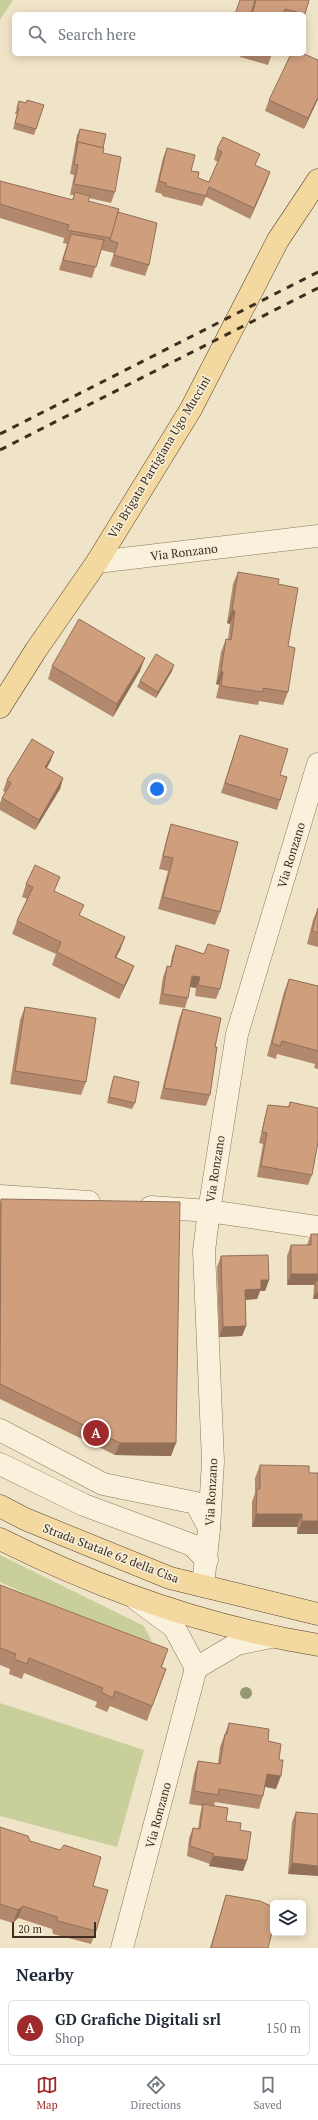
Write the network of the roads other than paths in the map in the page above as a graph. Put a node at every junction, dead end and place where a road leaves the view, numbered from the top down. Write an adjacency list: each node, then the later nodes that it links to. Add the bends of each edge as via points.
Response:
1 (318, 180): 3 (main road, Via Brigata Partigiana Ugo Muccini, via 278,240 191,409)
2 (318, 536): 3 (street, Via Ronzano)
3 (97, 562): 4 (main road, Via Brigata Partigiana Ugo Muccini)
4 (0, 707)
5 (318, 764): 9 (street, Via Ronzano, via 237,1034)
6 (0, 1196): 7 (street)
7 (108, 1204)
8 (131, 1206): 9 (street)
9 (209, 1211): 10 (street); 14 (street, Via Ronzano, via 204,1251 213,1461)
10 (318, 1227)
11 (0, 1430): 14 (street, via 103,1484 196,1503)
12 (0, 1464): 16 (street, via 84,1505 192,1545)
13 (0, 1506): 17 (main road, Strada Statale 62 della Cisa, via 25,1520 170,1578)
14 (210, 1529): 16 (street, Via Ronzano)
15 (0, 1539): 18 (main road)
16 (207, 1560): 17 (street, Via Ronzano)
17 (204, 1586): 19 (main road, Strada Statale 62 della Cisa)
18 (133, 1597): 20 (main road); 22 (street, via 174,1627)
19 (318, 1614)
20 (271, 1637): 21 (main road); 22 (street, via 237,1644)
21 (318, 1645)
22 (196, 1668): 23 (street, Via Ronzano)
23 (122, 1948)

